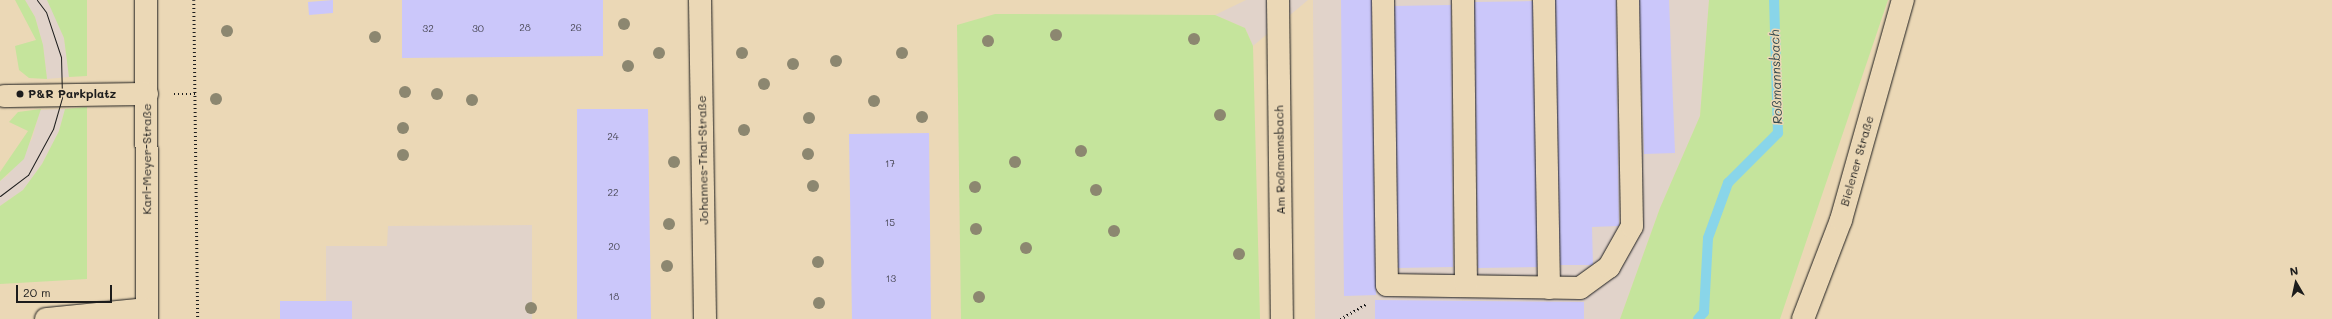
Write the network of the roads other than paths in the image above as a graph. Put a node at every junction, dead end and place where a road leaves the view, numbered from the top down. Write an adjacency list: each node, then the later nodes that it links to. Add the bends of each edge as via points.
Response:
1 (146, 0): 9 (street, Karl-Meyer-Straße)
2 (700, 0): 16 (street, Johannes-Thal-Straße)
3 (1278, 0): 17 (street, Am Roßmannsbach)
4 (1383, 0): 11 (street, via 1387,285)
5 (1463, 0): 11 (street)
6 (1544, 0): 12 (street)
7 (1628, 0): 12 (street, via 1632,226 1609,266 1580,288)
8 (1903, 0): 18 (street, Bielener Straße, via 1841,220)
9 (148, 94): 10 (street); 13 (street, Karl-Meyer-Straße)
10 (4, 96)
11 (1466, 286): 12 (street)
12 (1550, 288)
13 (147, 314): 14 (street)
14 (70, 318): 15 (street)
15 (46, 319)
16 (705, 319)
17 (1282, 319)
18 (1803, 319)

